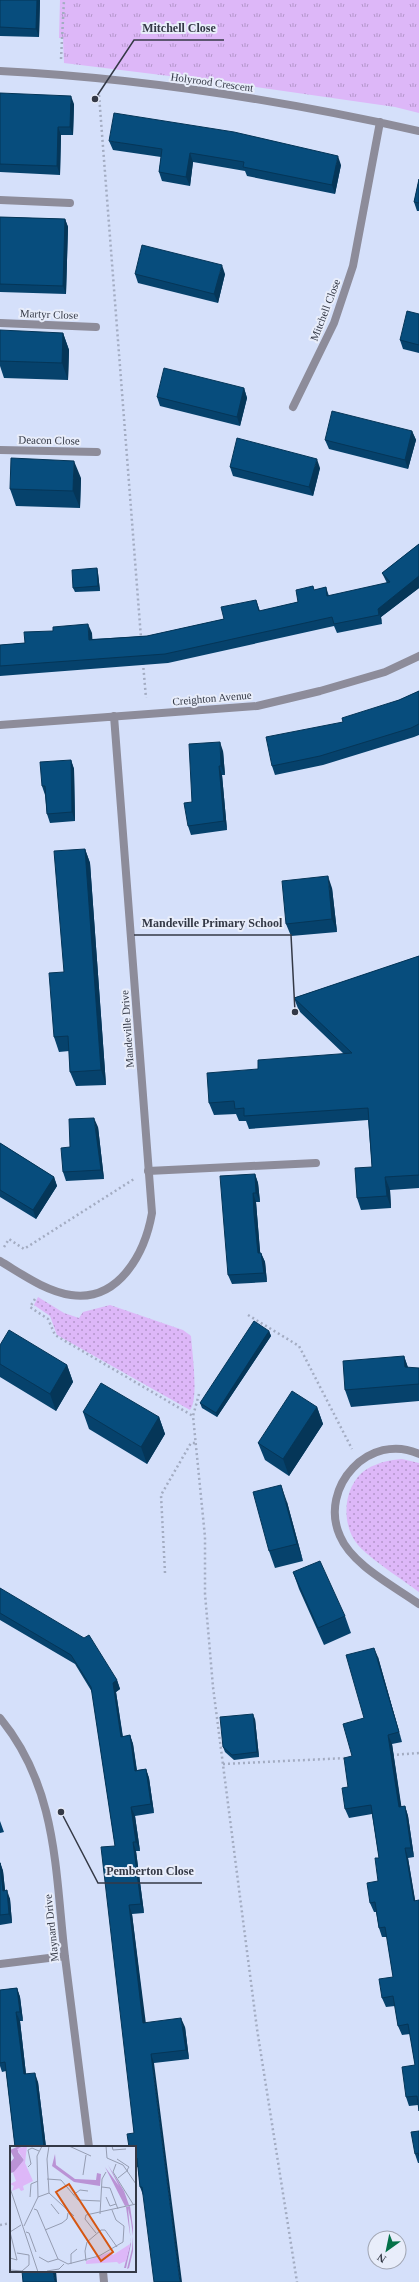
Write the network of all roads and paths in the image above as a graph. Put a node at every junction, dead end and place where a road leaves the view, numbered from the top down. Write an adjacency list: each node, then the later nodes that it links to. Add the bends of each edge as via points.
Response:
1 (64, 0): 3 (path)
2 (0, 71): 3 (street, Holyrood Crescent)
3 (60, 74): 4 (street, Holyrood Crescent)
4 (97, 76): 5 (street, Holyrood Crescent, via 240,96); 14 (path)
5 (380, 122): 6 (street, Holyrood Crescent); 11 (street, Mitchell Close, via 353,266 334,323)
6 (419, 131)
7 (0, 200): 8 (street)
8 (70, 202)
9 (0, 323): 10 (street, Martyr Close)
10 (96, 327)
11 (293, 407)
12 (0, 450): 13 (street, Deacon Close)
13 (97, 452)
14 (142, 644)
15 (419, 656): 17 (street, Creighton Avenue, via 385,672 257,706)
16 (143, 660): 17 (path)
17 (147, 715): 18 (street, Creighton Avenue)
18 (114, 716): 19 (street, Creighton Avenue); 21 (street, Mandeville Drive)
19 (0, 725)
20 (316, 1163): 21 (street)
21 (148, 1171): 22 (path, via 24,1249 8,1239); 24 (street, Mandeville Drive, via 152,1213 148,1235 138,1257 123,1276 106,1290 72,1295)
22 (3, 1249)
23 (0, 1261): 24 (street)
24 (42, 1286): 27 (path, via 30,1307 48,1318 55,1335)
25 (248, 1315): 30 (path, via 299,1346)
26 (200, 1394): 27 (path)
27 (193, 1416): 28 (path)
28 (196, 1443): 31 (path, via 191,1443 161,1495); 37 (path, via 205,1537 205,1594)
29 (419, 1454): 30 (street, via 396,1448 375,1452)
30 (359, 1462): 32 (street, via 348,1472 339,1488 335,1520 339,1535 358,1561)
31 (165, 1573)
32 (419, 1604)
33 (0, 1718): 38 (street, Maynard Drive, via 22,1750 36,1777 45,1805 54,1843)
34 (419, 1753): 35 (path)
35 (388, 1755)
36 (350, 1758): 37 (path)
37 (223, 1764): 45 (path, via 257,2029)
38 (65, 1956): 39 (street); 40 (street, Maynard Drive)
39 (0, 1964)
40 (89, 2146)
41 (10, 2223): 42 (path)
42 (0, 2225)
43 (102, 2272): 44 (street)
44 (104, 2282)
45 (297, 2282)

